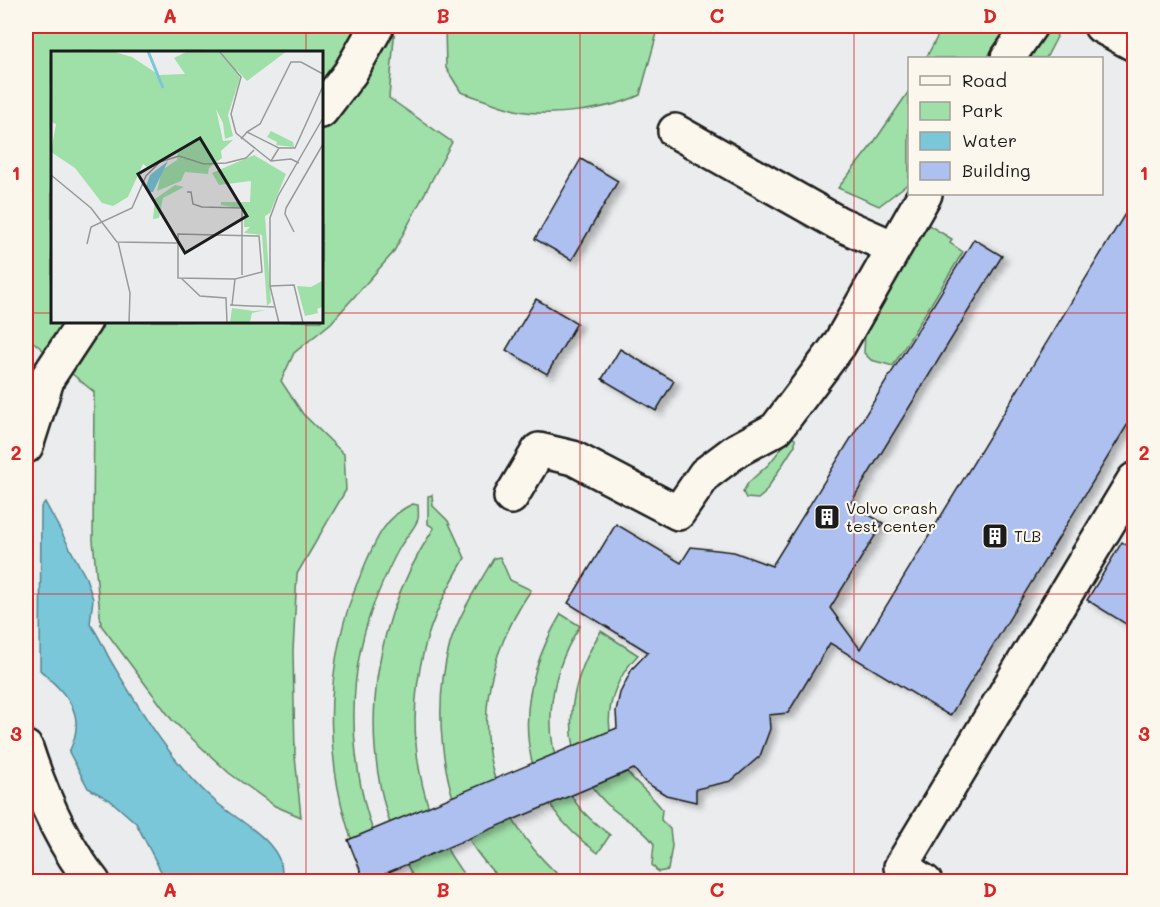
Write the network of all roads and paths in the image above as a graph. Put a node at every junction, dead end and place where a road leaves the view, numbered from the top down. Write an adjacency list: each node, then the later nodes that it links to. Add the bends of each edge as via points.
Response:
1 (376, 26): 6 (street, via 350,73)
2 (1030, 26): 5 (street)
3 (1101, 26): 4 (street)
4 (1134, 44)
5 (1009, 57)
6 (322, 110)
7 (675, 131): 9 (street, via 837,223)
8 (924, 195): 9 (street)
9 (892, 247): 13 (street, via 839,345 776,429 737,450 705,474 678,513 573,458 539,450)
10 (84, 322): 11 (street, via 48,377)
11 (26, 446)
12 (1134, 480): 15 (street)
13 (511, 498)
14 (26, 748): 16 (street, via 38,785 66,841)
15 (913, 874)
16 (93, 882)

